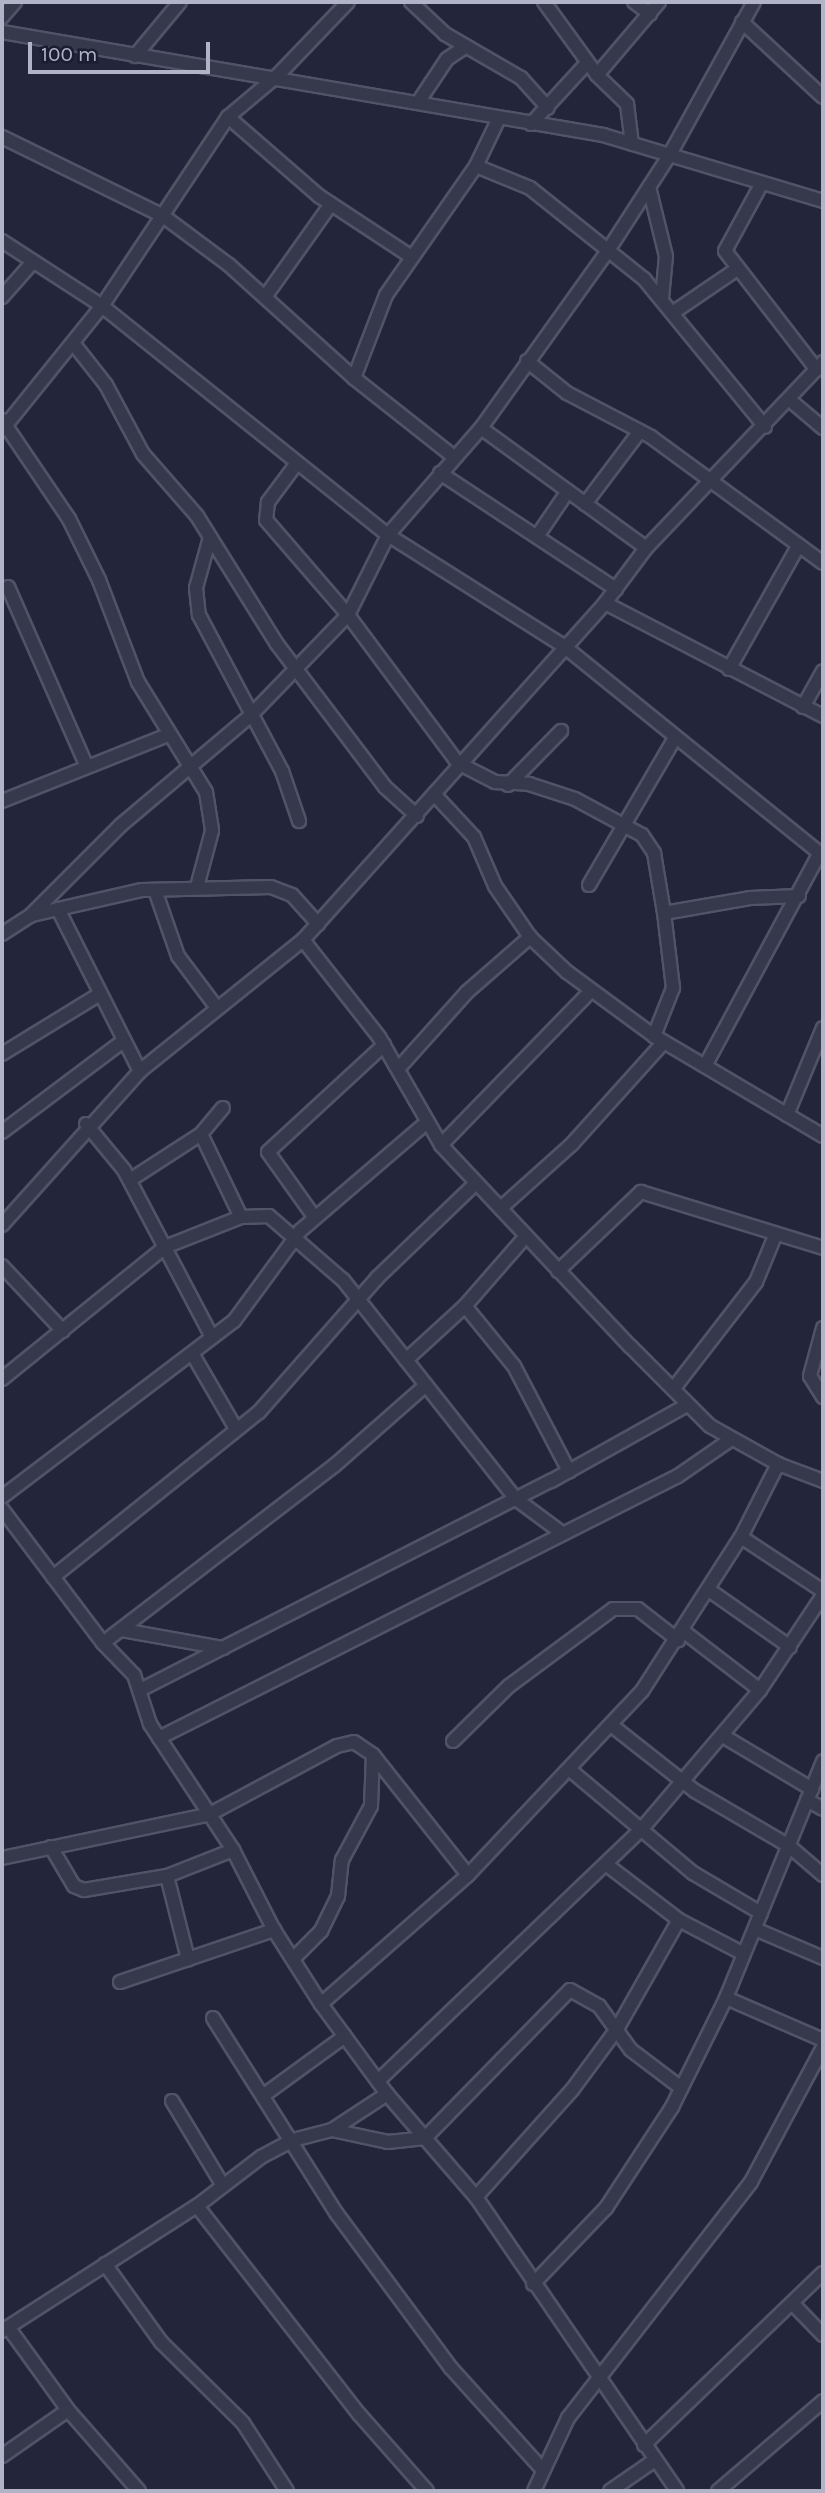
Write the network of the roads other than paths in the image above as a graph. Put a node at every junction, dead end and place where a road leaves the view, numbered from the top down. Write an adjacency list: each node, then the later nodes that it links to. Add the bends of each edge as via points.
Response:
1 (15, 2): 10 (street)
2 (180, 2): 14 (street)
3 (348, 2): 16 (street)
4 (411, 2): 13 (street)
5 (544, 2): 15 (street)
6 (634, 2): 9 (street)
7 (659, 2): 9 (street)
8 (754, 2): 11 (street)
9 (650, 14): 17 (street)
10 (2, 17)
11 (743, 22): 18 (street); 26 (street)
12 (2, 32): 14 (street)
13 (465, 47): 19 (street, via 447,59); 20 (street, via 520,78)
14 (135, 56): 16 (street)
15 (587, 63): 17 (street); 20 (street)
16 (278, 75): 19 (street); 21 (street)
17 (597, 75): 25 (street, via 631,112)
18 (823, 97)
19 (419, 101): 22 (street)
20 (548, 108): 23 (street)
21 (228, 117): 31 (street); 32 (street)
22 (499, 118): 23 (street); 27 (street)
23 (531, 124): 25 (street)
24 (2, 137): 32 (street)
25 (632, 144): 26 (street)
26 (669, 156): 28 (street); 29 (street)
27 (476, 166): 34 (street, via 530,188); 35 (street)
28 (762, 183): 30 (street); 37 (street, via 725,243)
29 (649, 187): 34 (street); 40 (street, via 666,256)
30 (823, 201)
31 (331, 204): 35 (street); 39 (street)
32 (163, 216): 39 (street); 41 (street)
33 (2, 241): 36 (street)
34 (609, 249): 40 (street); 44 (street)
35 (410, 256): 46 (street, via 386,295)
36 (33, 262): 38 (street); 41 (street)
37 (737, 269): 42 (street); 45 (street)
38 (2, 297)
39 (265, 297): 46 (street)
40 (662, 298): 42 (street)
41 (102, 306): 43 (street); 54 (street)
42 (674, 312): 49 (street)
43 (73, 343): 48 (street); 61 (street, via 106,385 138,446)
44 (527, 361): 50 (street); 52 (street, via 567,393)
45 (820, 366): 47 (street)
46 (354, 378): 53 (street)
47 (791, 401): 49 (street); 51 (street)
48 (3, 425): 77 (street, via 69,519 138,682)
49 (765, 426): 56 (street)
50 (481, 428): 53 (street); 57 (street)
51 (823, 428)
52 (640, 431): 56 (street); 58 (street)
53 (454, 457): 55 (street)
54 (297, 463): 59 (street); 68 (street, via 263,513)
55 (440, 473): 59 (street); 60 (street)
56 (710, 482): 62 (street); 63 (street)
57 (568, 491): 58 (street); 60 (street)
58 (585, 504): 63 (street)
59 (388, 535): 68 (street); 69 (street)
60 (538, 535): 66 (street)
61 (210, 537): 71 (street); 74 (street, via 196,601)
62 (799, 545): 64 (street); 70 (street)
63 (646, 548): 66 (street)
64 (823, 562)
65 (8, 587): 80 (street)
66 (616, 589): 67 (street)
67 (605, 603): 69 (street); 70 (street)
68 (348, 615): 71 (street); 79 (street)
69 (565, 647): 78 (street); 79 (street)
70 (729, 669): 73 (street)
71 (298, 670): 74 (street); 85 (street, via 385,787)
72 (823, 671): 73 (street)
73 (803, 707): 75 (street)
74 (250, 716): 81 (street); 86 (street, via 282,771)
75 (823, 716)
76 (561, 731): 82 (street)
77 (168, 735): 80 (street); 81 (street)
78 (675, 738): 87 (street); 88 (street)
79 (458, 762): 82 (street); 83 (street)
80 (86, 765): 84 (street)
81 (187, 765): 90 (street, via 212,808); 95 (street)
82 (508, 785): 87 (street, via 550,789)
83 (434, 794): 85 (street); 98 (street, via 467,826 495,886)
84 (2, 799)
85 (416, 816): 96 (street)
86 (299, 821)
87 (624, 824): 89 (street); 94 (street, via 646,840 654,853)
88 (821, 855): 92 (street)
89 (589, 885)
90 (197, 887): 91 (street); 96 (street, via 279,887)
91 (155, 890): 93 (street); 102 (street, via 178,956)
92 (799, 897): 94 (street, via 750,898); 108 (street)
93 (58, 909): 95 (street); 101 (street)
94 (664, 913): 104 (street, via 673,989)
95 (30, 916): 97 (street)
96 (318, 924): 99 (street)
97 (2, 932)
98 (530, 937): 100 (street); 109 (street, via 467,992)
99 (303, 940): 102 (street); 106 (street)
100 (591, 991): 104 (street); 118 (street)
101 (100, 993): 105 (street); 107 (street)
102 (217, 1008): 110 (street)
103 (823, 1028): 112 (street)
104 (659, 1039): 108 (street); 121 (street, via 572,1144)
105 (123, 1041): 110 (street); 115 (street)
106 (384, 1045): 109 (street); 123 (street, via 268,1152)
107 (2, 1054)
108 (705, 1066): 112 (street)
109 (398, 1069): 113 (street)
110 (140, 1071): 114 (street)
111 (223, 1108): 116 (street)
112 (787, 1115): 117 (street)
113 (427, 1122): 118 (street); 123 (street)
114 (86, 1125): 119 (street); 124 (street)
115 (2, 1132)
116 (201, 1134): 119 (street); 122 (street)
117 (823, 1136)
118 (441, 1145): 120 (street)
119 (130, 1180): 128 (street)
120 (476, 1183): 121 (street); 132 (street)
121 (503, 1206): 125 (street)
122 (241, 1217): 127 (street, via 269,1216); 128 (street)
123 (315, 1218): 127 (street)
124 (2, 1225)
125 (526, 1236): 131 (street); 133 (street)
126 (775, 1236): 129 (street); 131 (street, via 641,1192); 141 (street, via 756,1282)
127 (297, 1237): 132 (street); 136 (street, via 249,1307)
128 (164, 1247): 135 (street); 136 (street)
129 (823, 1248)
130 (2, 1266): 135 (street)
131 (558, 1271): 141 (street)
132 (358, 1298): 138 (street); 144 (street, via 275,1396)
133 (465, 1306): 138 (street); 147 (street, via 514,1366)
134 (823, 1328): 142 (street, via 810,1376)
135 (63, 1331): 139 (street)
136 (212, 1337): 137 (street)
137 (192, 1355): 144 (street); 149 (street)
138 (406, 1360): 140 (street)
139 (2, 1380)
140 (425, 1386): 150 (street); 157 (street, via 335,1465)
141 (674, 1388): 143 (street)
142 (823, 1397)
143 (687, 1405): 145 (street); 147 (street)
144 (236, 1429): 154 (street)
145 (730, 1440): 146 (street); 152 (street, via 678,1476)
146 (778, 1464): 148 (street); 153 (street)
147 (569, 1471): 150 (street)
148 (823, 1481)
149 (2, 1497)
150 (516, 1499): 152 (street); 161 (street)
151 (2, 1509): 154 (street)
152 (562, 1533): 166 (street)
153 (741, 1537): 155 (street); 156 (street)
154 (53, 1577): 159 (street)
155 (709, 1590): 158 (street); 160 (street)
156 (823, 1593): 160 (street)
157 (122, 1630): 159 (street); 161 (street)
158 (681, 1636): 163 (street); 164 (street); 167 (street, via 638,1609 613,1609 509,1686)
159 (103, 1643): 162 (street, via 127,1665)
160 (790, 1647): 163 (street)
161 (223, 1648): 162 (street)
162 (140, 1690): 166 (street)
163 (760, 1690): 165 (street)
164 (611, 1725): 170 (street); 171 (street)
165 (723, 1735): 171 (street); 172 (street)
166 (159, 1738): 174 (street)
167 (453, 1741)
168 (373, 1755): 174 (street, via 354,1742 338,1746); 181 (street); 191 (street, via 370,1806 342,1860 338,1896 321,1931)
169 (823, 1761): 172 (street)
170 (569, 1769): 175 (street); 181 (street)
171 (681, 1781): 175 (street); 176 (street)
172 (809, 1795): 173 (street); 176 (street)
173 (823, 1809)
174 (210, 1814): 177 (street); 178 (street)
175 (640, 1831): 180 (street); 184 (street, via 693,1873)
176 (789, 1846): 182 (street); 184 (street)
177 (51, 1847): 179 (street); 183 (street, via 80,1889)
178 (233, 1850): 183 (street); 187 (street)
179 (2, 1858)
180 (607, 1865): 185 (street); 200 (street)
181 (468, 1875): 194 (street)
182 (823, 1875)
183 (167, 1876): 190 (street)
184 (761, 1913): 186 (street)
185 (679, 1920): 188 (street); 196 (street)
186 (755, 1929): 188 (street); 189 (street)
187 (274, 1930): 190 (street); 191 (street)
188 (744, 1954): 193 (street)
189 (823, 1958)
190 (188, 1959): 192 (street)
191 (293, 1959): 194 (street)
192 (120, 1982)
193 (726, 1998): 198 (street); 201 (street)
194 (321, 2004): 197 (street)
195 (213, 2018): 203 (street)
196 (617, 2029): 201 (street, via 637,2056); 206 (street, via 599,2006 567,1990 489,2077); 209 (street, via 572,2090)
197 (345, 2036): 200 (street); 203 (street)
198 (823, 2040)
199 (823, 2047): 217 (street, via 751,2182 699,2256)
200 (378, 2081): 202 (street)
201 (681, 2088): 213 (street, via 606,2208)
202 (387, 2094): 205 (street); 206 (street)
203 (264, 2095): 207 (street)
204 (172, 2101): 208 (street)
205 (332, 2130): 206 (street, via 388,2142); 207 (street)
206 (425, 2137): 209 (street)
207 (293, 2140): 208 (street); 223 (street, via 337,2214 451,2368)
208 (222, 2185): 210 (street)
209 (476, 2197): 213 (street)
210 (197, 2206): 211 (street); 226 (street, via 359,2414)
211 (105, 2264): 215 (street); 225 (street, via 161,2342 243,2423)
212 (823, 2273): 214 (street)
213 (533, 2284): 217 (street)
214 (792, 2303): 216 (street); 220 (street)
215 (5, 2329): 219 (street)
216 (823, 2335)
217 (597, 2379): 220 (street); 223 (street, via 568,2418)
218 (823, 2401): 230 (street)
219 (68, 2410): 221 (street); 224 (street)
220 (644, 2445): 222 (street)
221 (2, 2456)
222 (655, 2460): 228 (street); 229 (street)
223 (543, 2470): 227 (street)
224 (139, 2491)
225 (287, 2491)
226 (427, 2491)
227 (534, 2491)
228 (610, 2491)
229 (677, 2491)
230 (718, 2491)

